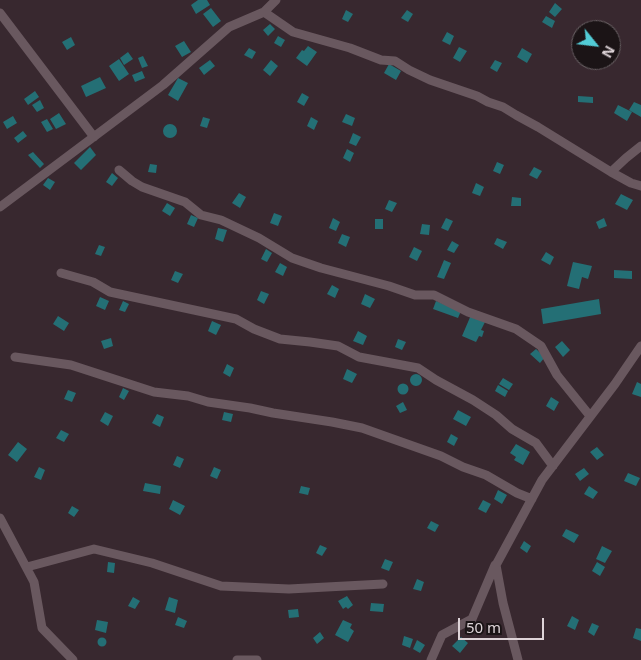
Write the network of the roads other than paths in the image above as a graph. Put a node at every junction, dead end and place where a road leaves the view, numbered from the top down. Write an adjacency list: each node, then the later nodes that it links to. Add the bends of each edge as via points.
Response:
1 (276, 0): 3 (street)
2 (0, 12): 4 (street)
3 (264, 12): 4 (street, via 229,27 163,85); 7 (street, via 293,32 380,60 395,61 430,80 502,107)
4 (94, 137): 9 (street)
5 (641, 146): 7 (street)
6 (119, 170): 13 (street, via 142,187 185,202 201,215 221,220 292,258 415,295 434,295 468,312 516,329 541,346 556,375)
7 (611, 172): 8 (street)
8 (641, 186)
9 (0, 207)
10 (62, 273): 14 (street, via 93,282 110,292 236,319 280,339 338,346 358,357 418,368 536,443)
11 (641, 346): 13 (street)
12 (15, 357): 15 (street, via 71,365 154,392 362,428 441,456)
13 (590, 416): 14 (street)
14 (552, 466): 15 (street)
15 (532, 499): 17 (street)
16 (0, 518): 18 (street)
17 (496, 565): 23 (street, via 472,619 442,635); 24 (street)
18 (26, 567): 19 (street, via 94,549 152,563 221,586 289,589); 20 (street, via 34,582 42,628)
19 (383, 584)
20 (73, 660)
21 (237, 660): 22 (street)
22 (257, 660)
23 (431, 660)
24 (518, 660)

